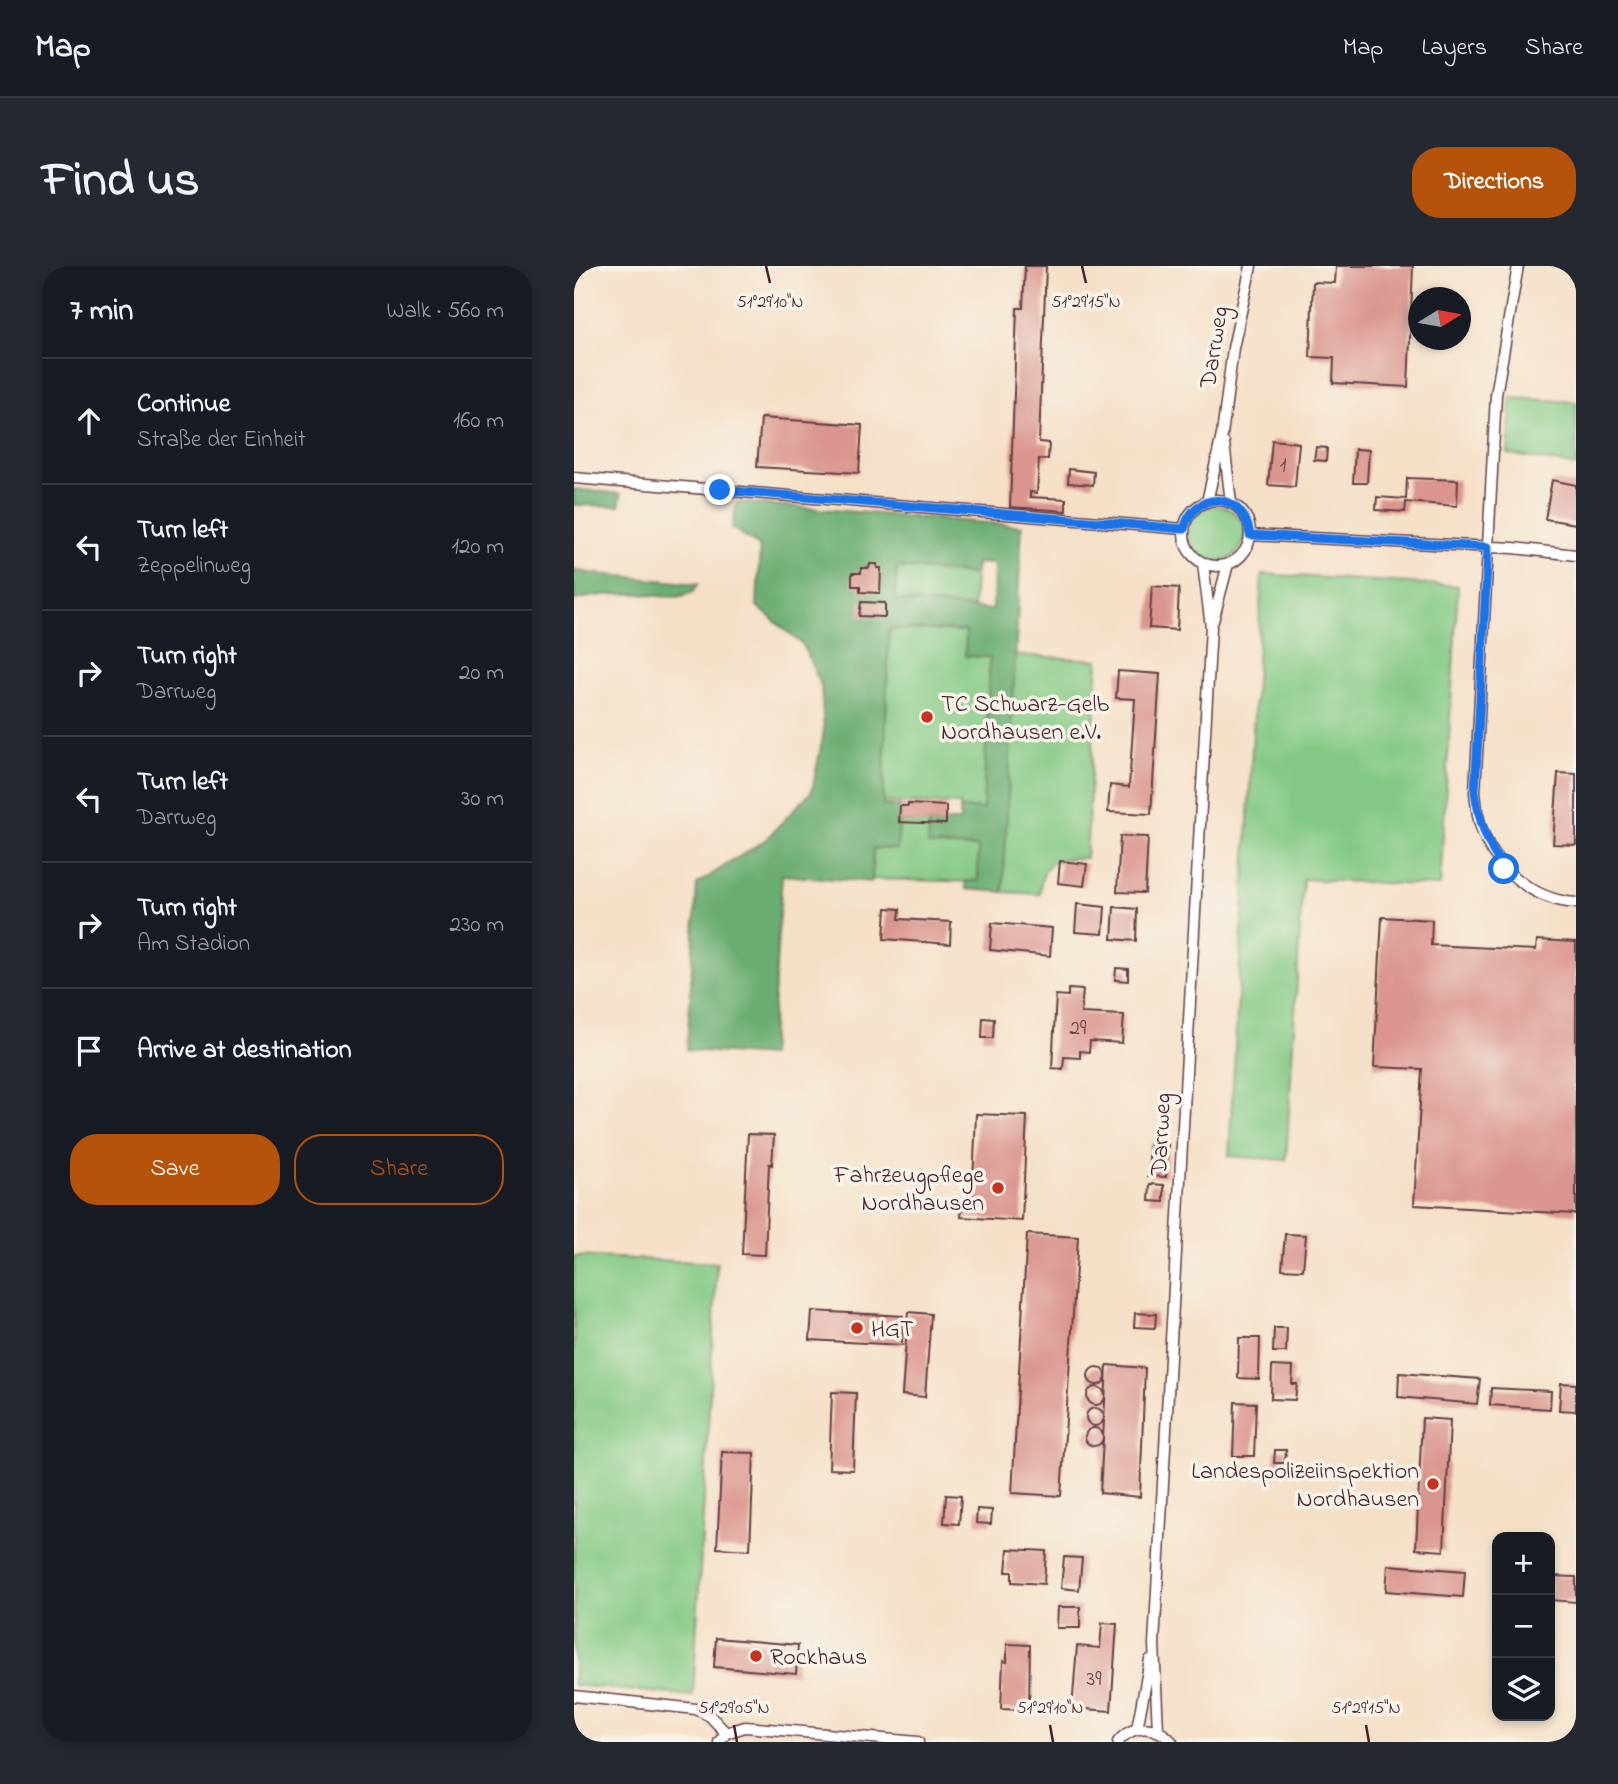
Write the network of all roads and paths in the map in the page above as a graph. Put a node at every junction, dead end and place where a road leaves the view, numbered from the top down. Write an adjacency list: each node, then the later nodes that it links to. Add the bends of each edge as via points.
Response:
1 (1251, 266): 3 (street, Darrweg, via 1233,348)
2 (1518, 266): 9 (street, via 1496,395)
3 (1222, 435): 5 (street, Darrweg); 6 (street, Darrweg)
4 (574, 478): 7 (street)
5 (1208, 502): 6 (street); 7 (street, via 1191,512)
6 (1231, 503): 8 (street, Darrweg, via 1244,515)
7 (1184, 529): 11 (street, Darrweg, via 1188,550)
8 (1250, 535): 9 (street); 12 (street, Darrweg, via 1243,553)
9 (1488, 547): 10 (street); 14 (street, via 1475,767 1480,825 1504,869 1532,891)
10 (1576, 555)
11 (1203, 564): 12 (street); 13 (street, Darrweg)
12 (1228, 564): 13 (street, Darrweg)
13 (1211, 627): 15 (street, Darrweg)
14 (1576, 903)
15 (1154, 1644): 17 (street, Darrweg); 18 (street, Darrweg)
16 (574, 1696): 19 (street, via 696,1709 710,1716)
17 (1137, 1729): 18 (street); 21 (street)
18 (1158, 1730): 22 (street)
19 (723, 1737): 20 (street, via 745,1727)
20 (918, 1742)
21 (1118, 1742)
22 (1172, 1742)

